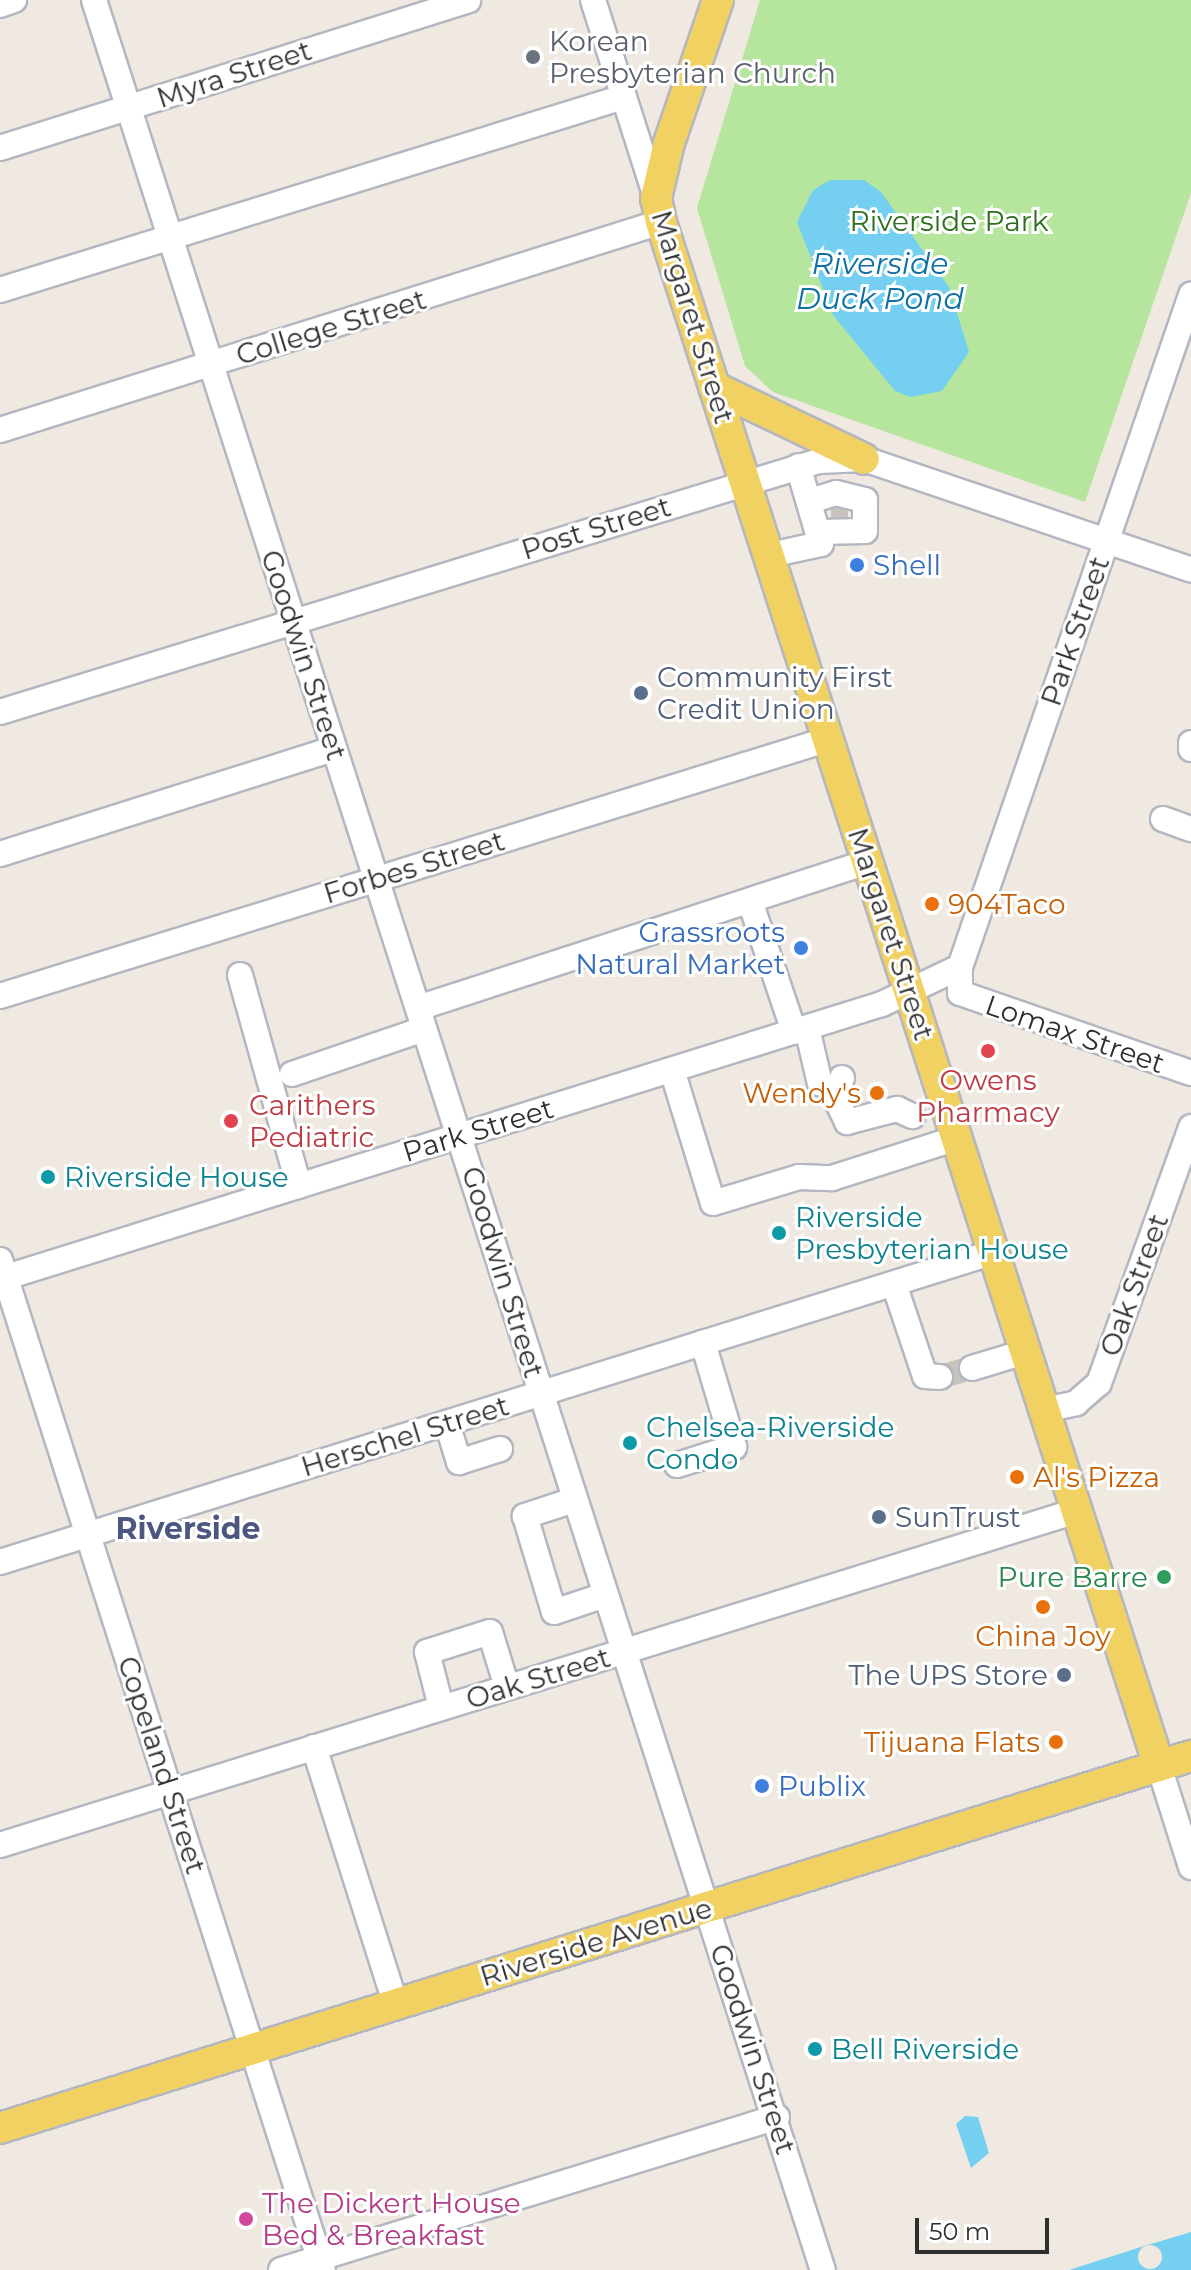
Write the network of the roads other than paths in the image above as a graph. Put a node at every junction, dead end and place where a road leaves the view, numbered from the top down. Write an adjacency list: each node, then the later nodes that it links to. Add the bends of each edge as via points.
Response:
1 (14, 0): 6 (street)
2 (94, 0): 8 (street, Goodwin Street)
3 (468, 0): 8 (street, Myra Street)
4 (593, 0): 7 (street, Margaret Street)
5 (718, 0): 10 (main road)
6 (0, 5)
7 (623, 97): 10 (street, Margaret Street); 11 (street)
8 (129, 108): 9 (street, Myra Street); 11 (street, Goodwin Street)
9 (0, 148)
10 (659, 210): 14 (street, College Street); 15 (main road, Margaret Street)
11 (171, 238): 12 (street); 14 (street, Goodwin Street)
12 (0, 290)
13 (1191, 295): 21 (street, Park Street)
14 (210, 365): 16 (street, College Street); 24 (street, Goodwin Street)
15 (714, 387): 17 (main road); 19 (main road, Margaret Street)
16 (0, 430)
17 (868, 460): 18 (street, Post Street); 20 (street); 21 (street, Post Street)
18 (798, 466): 19 (street, Post Street); 20 (street)
19 (745, 481): 22 (main road, Margaret Street); 24 (street, Post Street)
20 (836, 512): 22 (street, via 821,544)
21 (1106, 541): 23 (street, Post Street); 34 (street, Park Street)
22 (770, 555): 26 (main road, Margaret Street)
23 (1191, 570)
24 (293, 622): 25 (street, Post Street); 27 (street, Goodwin Street)
25 (0, 712)
26 (829, 739): 31 (main road, Margaret Street); 32 (street, Forbes Street)
27 (334, 749): 30 (street); 32 (street, Goodwin Street)
28 (1163, 819): 29 (street)
29 (1191, 829)
30 (0, 854)
31 (868, 862): 33 (street); 37 (main road, Margaret Street)
32 (375, 878): 38 (street, Forbes Street); 39 (street, Goodwin Street)
33 (750, 901): 39 (street); 40 (street)
34 (960, 967): 36 (street, Park Street); 37 (street, Park Street)
35 (240, 975): 48 (street)
36 (960, 993): 37 (street, Park Street); 42 (street, Lomax Street)
37 (910, 994): 40 (street, Park Street); 47 (main road, Margaret Street)
38 (0, 996)
39 (421, 1019): 43 (street); 46 (street, Goodwin Street)
40 (800, 1030): 41 (street, Park Street); 44 (street, via 831,1081 847,1122 897,1109)
41 (672, 1070): 46 (street, Park Street); 47 (street, via 713,1203 799,1177 832,1178)
42 (1191, 1073)
43 (292, 1074)
44 (912, 1116)
45 (1191, 1127): 57 (street, Oak Street, via 1099,1383 1076,1403)
46 (459, 1136): 48 (street, Park Street); 56 (street, Goodwin Street)
47 (957, 1138): 49 (main road, Margaret Street)
48 (299, 1186): 50 (street, Park Street)
49 (994, 1252): 51 (street, Herschel Street); 53 (main road, Margaret Street)
50 (2, 1272): 63 (street, Copeland Street)
51 (894, 1284): 52 (street, Herschel Street); 55 (street, via 925,1376)
52 (703, 1343): 56 (street, Herschel Street); 60 (street, via 734,1447)
53 (1025, 1352): 54 (street); 57 (main road, Margaret Street)
54 (972, 1368)
55 (940, 1377)
56 (541, 1394): 58 (street, Herschel Street); 61 (street, Goodwin Street)
57 (1044, 1410): 62 (main road, Margaret Street)
58 (447, 1423): 59 (street, via 459,1462); 63 (street, Herschel Street)
59 (500, 1449)
60 (677, 1465)
61 (574, 1500): 65 (street, Goodwin Street); 65 (street, via 525,1516 554,1612)
62 (1076, 1511): 66 (street, Oak Street); 71 (main road, Margaret Street)
63 (87, 1535): 64 (street, Herschel Street); 72 (street, Copeland Street)
64 (0, 1562)
65 (605, 1595): 66 (street, Goodwin Street)
66 (623, 1651): 67 (street, Oak Street); 75 (street, Goodwin Street)
67 (507, 1687): 68 (street, Oak Street); 68 (street, via 490,1632 427,1652)
68 (441, 1707): 69 (street, Oak Street)
69 (314, 1747): 72 (street, Oak Street); 76 (street)
70 (1191, 1756): 71 (main road, Riverside Avenue)
71 (1159, 1766): 74 (street, Margaret Street); 75 (main road, Riverside Avenue)
72 (170, 1792): 73 (street, Oak Street); 77 (street, Copeland Street)
73 (0, 1845)
74 (1191, 1867)
75 (706, 1908): 76 (main road, Riverside Avenue); 78 (street, Goodwin Street)
76 (396, 2005): 77 (main road, Riverside Avenue)
77 (253, 2049): 79 (main road, Riverside Avenue); 80 (street, Copeland Street)
78 (777, 2117): 80 (street); 82 (street, Goodwin Street)
79 (0, 2128)
80 (321, 2264): 81 (street)
81 (281, 2270)
82 (823, 2270)

